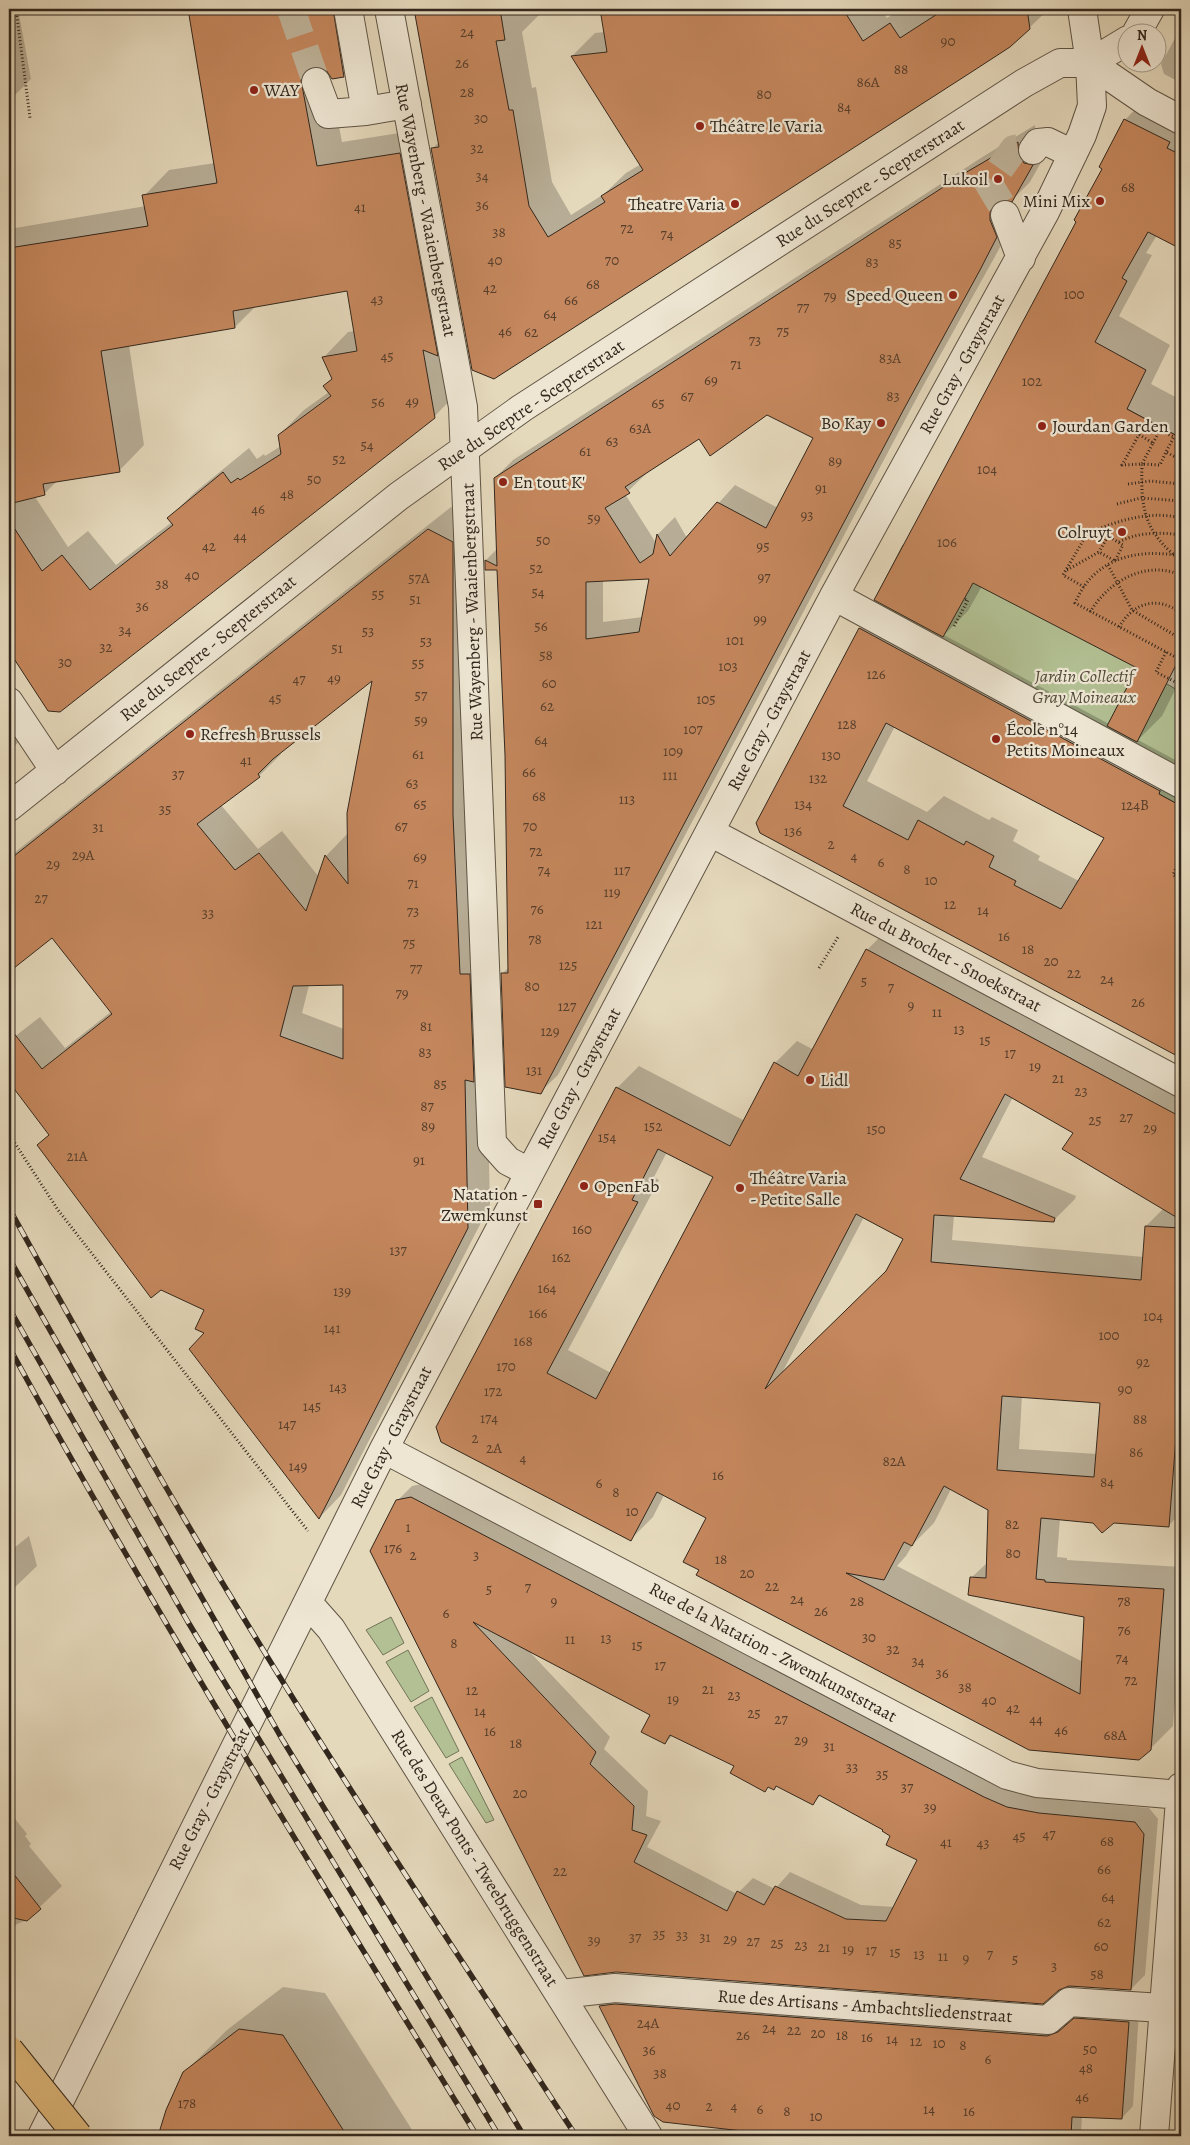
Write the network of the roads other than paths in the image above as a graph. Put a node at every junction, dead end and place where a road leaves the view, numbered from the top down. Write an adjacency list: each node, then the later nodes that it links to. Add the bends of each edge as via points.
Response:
1 (348, 9): 10 (street)
2 (389, 9): 9 (street, Rue Wayenberg - Waaienbergstraat)
3 (1082, 9): 7 (street, Rue Gray - Graystraat)
4 (1150, 9): 5 (street)
5 (1143, 22)
6 (1118, 46): 7 (street)
7 (1090, 63): 11 (street, via 1147,102); 13 (street, Rue Gray - Graystraat, via 1092,106); 16 (street, Rue du Sceptre - Scepterstraat, via 1060,64 1024,83 530,402)
8 (316, 82): 10 (street, via 328,114)
9 (406, 104): 10 (street); 16 (street, Rue Wayenberg - Waaienbergstraat, via 463,407)
10 (366, 111)
11 (1181, 120)
12 (1033, 147): 13 (street, via 1048,142)
13 (1073, 154): 15 (street, Rue Gray - Graystraat)
14 (1005, 215): 15 (street)
15 (1021, 258): 17 (street, Rue Gray - Graystraat)
16 (466, 449): 19 (street, Rue du Sceptre - Scepterstraat, via 399,496); 24 (street, Rue Wayenberg - Waaienbergstraat, via 492,1143 508,1161)
17 (834, 596): 20 (street); 22 (street, Rue Gray - Graystraat)
18 (9, 702): 19 (street)
19 (55, 771): 21 (street, Rue du Sceptre - Scepterstraat)
20 (1181, 784)
21 (9, 807)
22 (710, 832): 23 (street, Rue du Brochet - Snoekstraat); 24 (street, Rue Gray - Graystraat)
23 (1181, 1083)
24 (529, 1172): 25 (street, Rue Gray - Graystraat)
25 (384, 1448): 26 (street, Rue Gray - Graystraat); 28 (street, Rue de la Natation - Zwemkunststraat, via 1007,1775 1037,1784)
26 (308, 1604): 29 (street, Rue des Deux Ponts - Tweebruggenstraat, via 330,1629); 33 (street, Rue Gray - Graystraat)
27 (1181, 1787): 28 (street)
28 (1181, 1795): 30 (street)
29 (561, 1994): 30 (street, Rue des Artisans - Ambachtsliedenstraat, via 614,1988 1048,2020 1069,2002); 32 (street, Rue des Deux Ponts - Tweebruggenstraat)
30 (1162, 2008): 35 (street)
31 (9, 2050): 34 (main road, bridge)
32 (642, 2127)
33 (42, 2136)
34 (78, 2136)
35 (1154, 2136)

